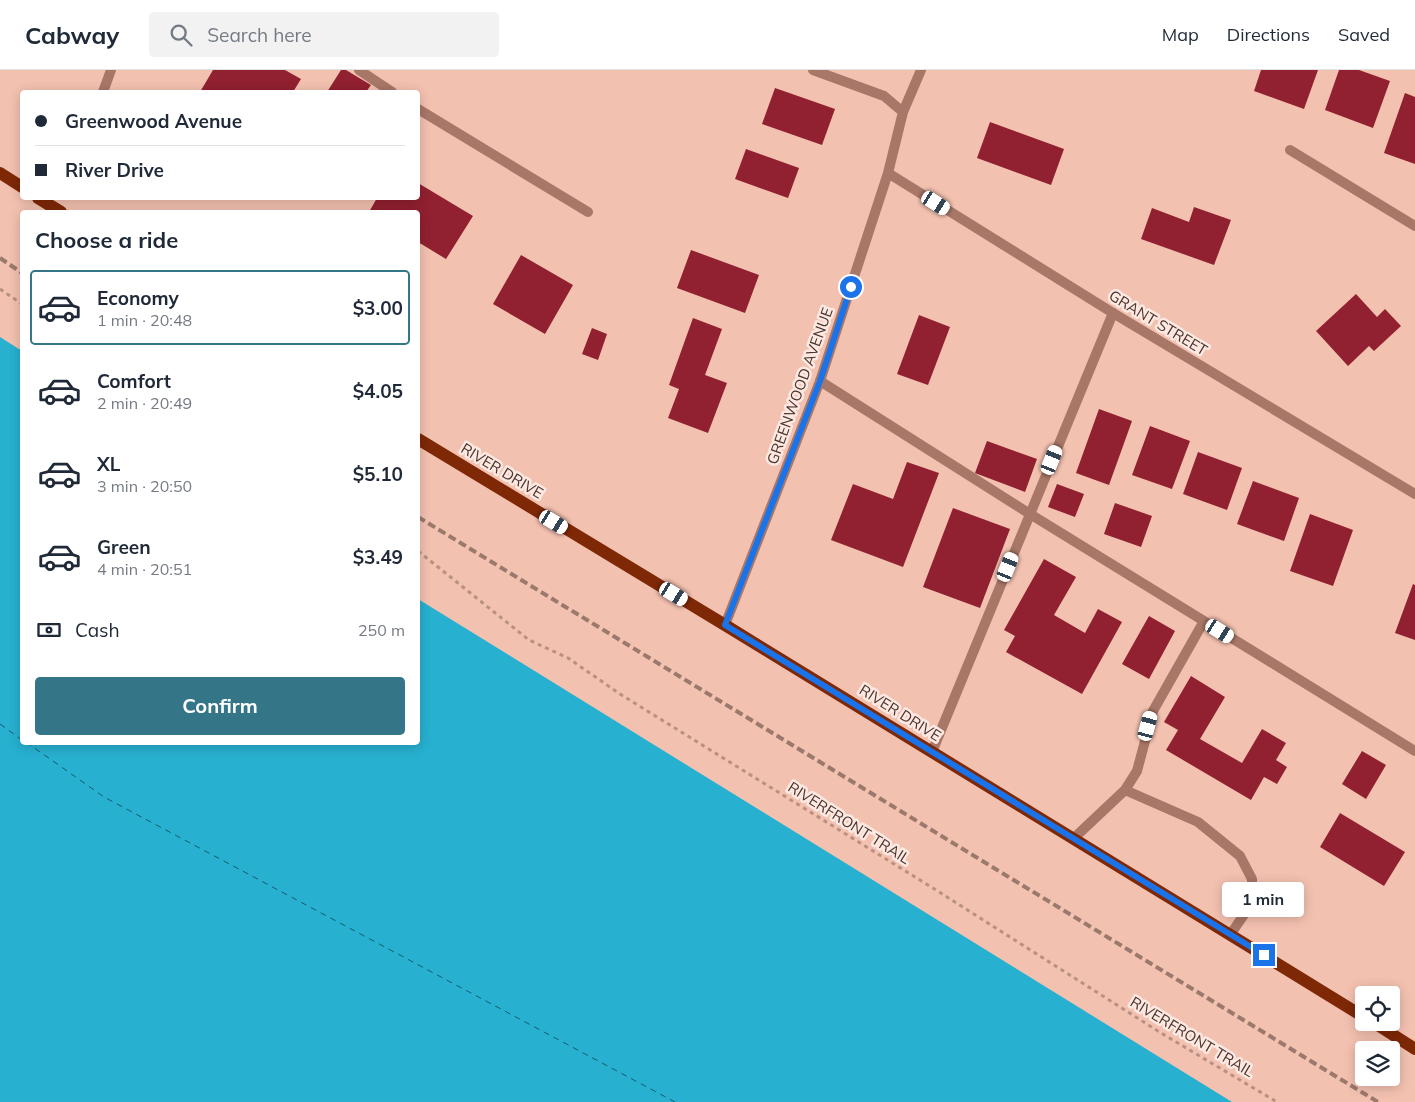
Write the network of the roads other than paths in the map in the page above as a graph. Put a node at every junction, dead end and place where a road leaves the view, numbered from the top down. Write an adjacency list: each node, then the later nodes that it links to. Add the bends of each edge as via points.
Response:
1 (111, 70): 5 (street)
2 (360, 70): 6 (street)
3 (813, 70): 8 (street, via 884,96)
4 (921, 70): 8 (street, GREENWOOD AVENUE)
5 (104, 90)
6 (389, 90)
7 (420, 110): 15 (street)
8 (903, 112): 11 (street, GREENWOOD AVENUE)
9 (1290, 150): 16 (street)
10 (0, 173): 12 (main road)
11 (888, 174): 17 (street, GRANT STREET); 18 (street, GREENWOOD AVENUE)
12 (20, 186)
13 (45, 200): 14 (main road)
14 (59, 210)
15 (588, 212)
16 (1415, 226)
17 (1113, 313): 20 (street, GRANT STREET); 21 (street)
18 (820, 381): 21 (street); 23 (street, GREENWOOD AVENUE)
19 (420, 440): 23 (main road, RIVER DRIVE)
20 (1415, 494)
21 (1030, 514): 22 (street); 25 (street)
22 (1204, 621): 24 (street); 26 (street, via 1152,711 1136,770)
23 (725, 625): 25 (main road, RIVER DRIVE)
24 (1415, 751)
25 (932, 752): 27 (main road, RIVER DRIVE)
26 (1125, 790): 27 (street); 28 (street, via 1198,822 1240,856 1252,879 1252,903)
27 (1073, 838): 28 (main road, RIVER DRIVE)
28 (1230, 935): 29 (main road, RIVER DRIVE)
29 (1355, 1011)
30 (1386, 1031): 31 (main road)
31 (1415, 1049)

